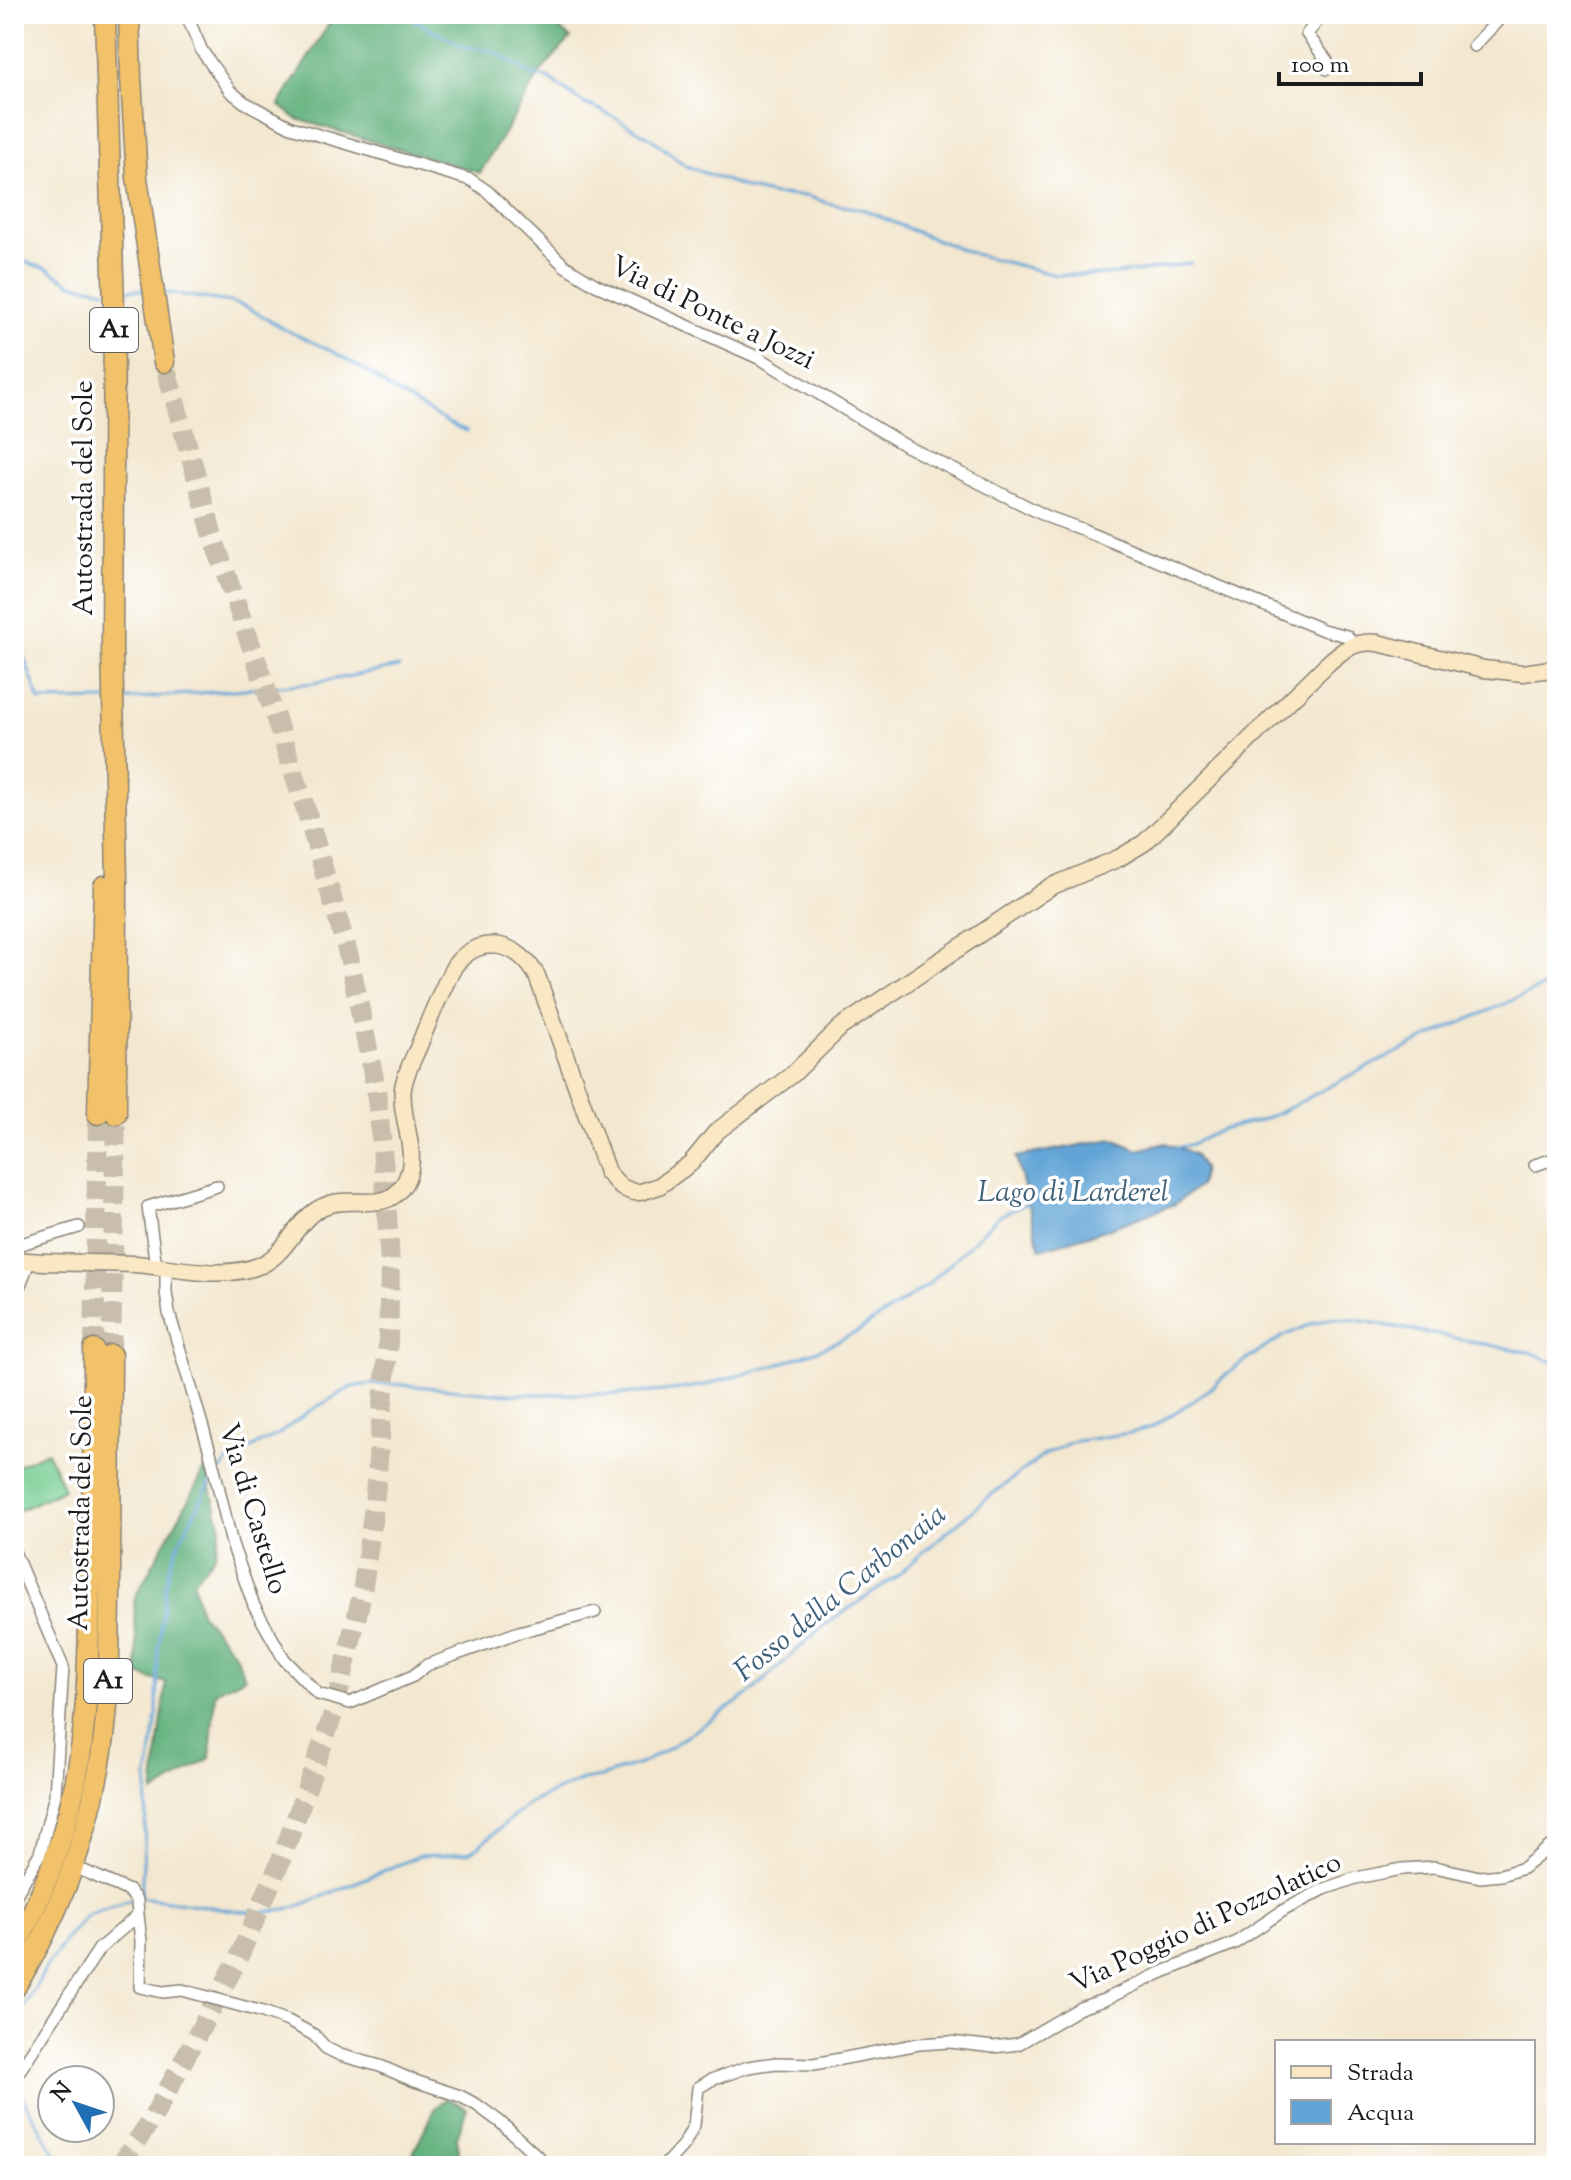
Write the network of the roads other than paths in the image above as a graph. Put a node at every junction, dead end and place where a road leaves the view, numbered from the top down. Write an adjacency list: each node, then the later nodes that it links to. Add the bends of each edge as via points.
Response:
1 (105, 14): 11 (highway, Autostrada del Sole / A1, via 114,307 117,866)
2 (129, 14): 8 (highway, A1, via 137,178)
3 (186, 14): 9 (street, Via di Ponte a Jozzi, via 202,51 230,91 291,127 471,180 565,266 596,285 761,359 906,446 1048,517 1347,636)
4 (1323, 14): 7 (street, via 1307,34)
5 (1504, 14): 6 (street)
6 (1474, 46)
7 (1327, 69)
8 (164, 362)
9 (1353, 644): 10 (main road, via 1378,643 1484,669 1532,673); 18 (main road, via 1144,843 1050,887 841,1027 659,1186 633,1192 612,1179 537,976 515,951 485,945 455,965 405,1077 411,1162 397,1191 374,1203 343,1201 320,1207 277,1255 253,1267)
10 (1557, 668)
11 (107, 1114)
12 (1557, 1158): 13 (street)
13 (1535, 1165)
14 (217, 1186): 18 (street, Via di Castello, via 148,1207)
15 (79, 1227): 16 (street)
16 (14, 1246)
17 (22, 1261): 18 (main road); 19 (street)
18 (161, 1267): 21 (street, Via di Castello, via 232,1544 254,1606 284,1659 318,1694 350,1703 427,1665 534,1627)
19 (14, 1300)
20 (14, 1552): 24 (street, via 63,1667 55,1795 40,1853)
21 (595, 1612)
22 (1557, 1841): 30 (street, Via Poggio di Pozzolatico, via 1523,1868 1501,1875 1402,1869 1324,1889 1235,1943 1080,2008 1018,2044 919,2044 814,2064 748,2067 711,2080 698,2088 694,2125)
23 (84, 1871): 25 (street, via 129,1891)
24 (14, 1898)
25 (138, 1915): 28 (street, via 99,1949); 29 (street, via 140,1987 182,1990 263,2012 314,2035 340,2055 460,2096 500,2122)
26 (14, 1949): 27 (highway, Autostrada del Sole / A1, via 58,1847 74,1789 85,1712 103,1352 108,1673 102,1752 63,1892)
27 (14, 1989)
28 (14, 2079)
29 (548, 2166)
30 (664, 2166)

